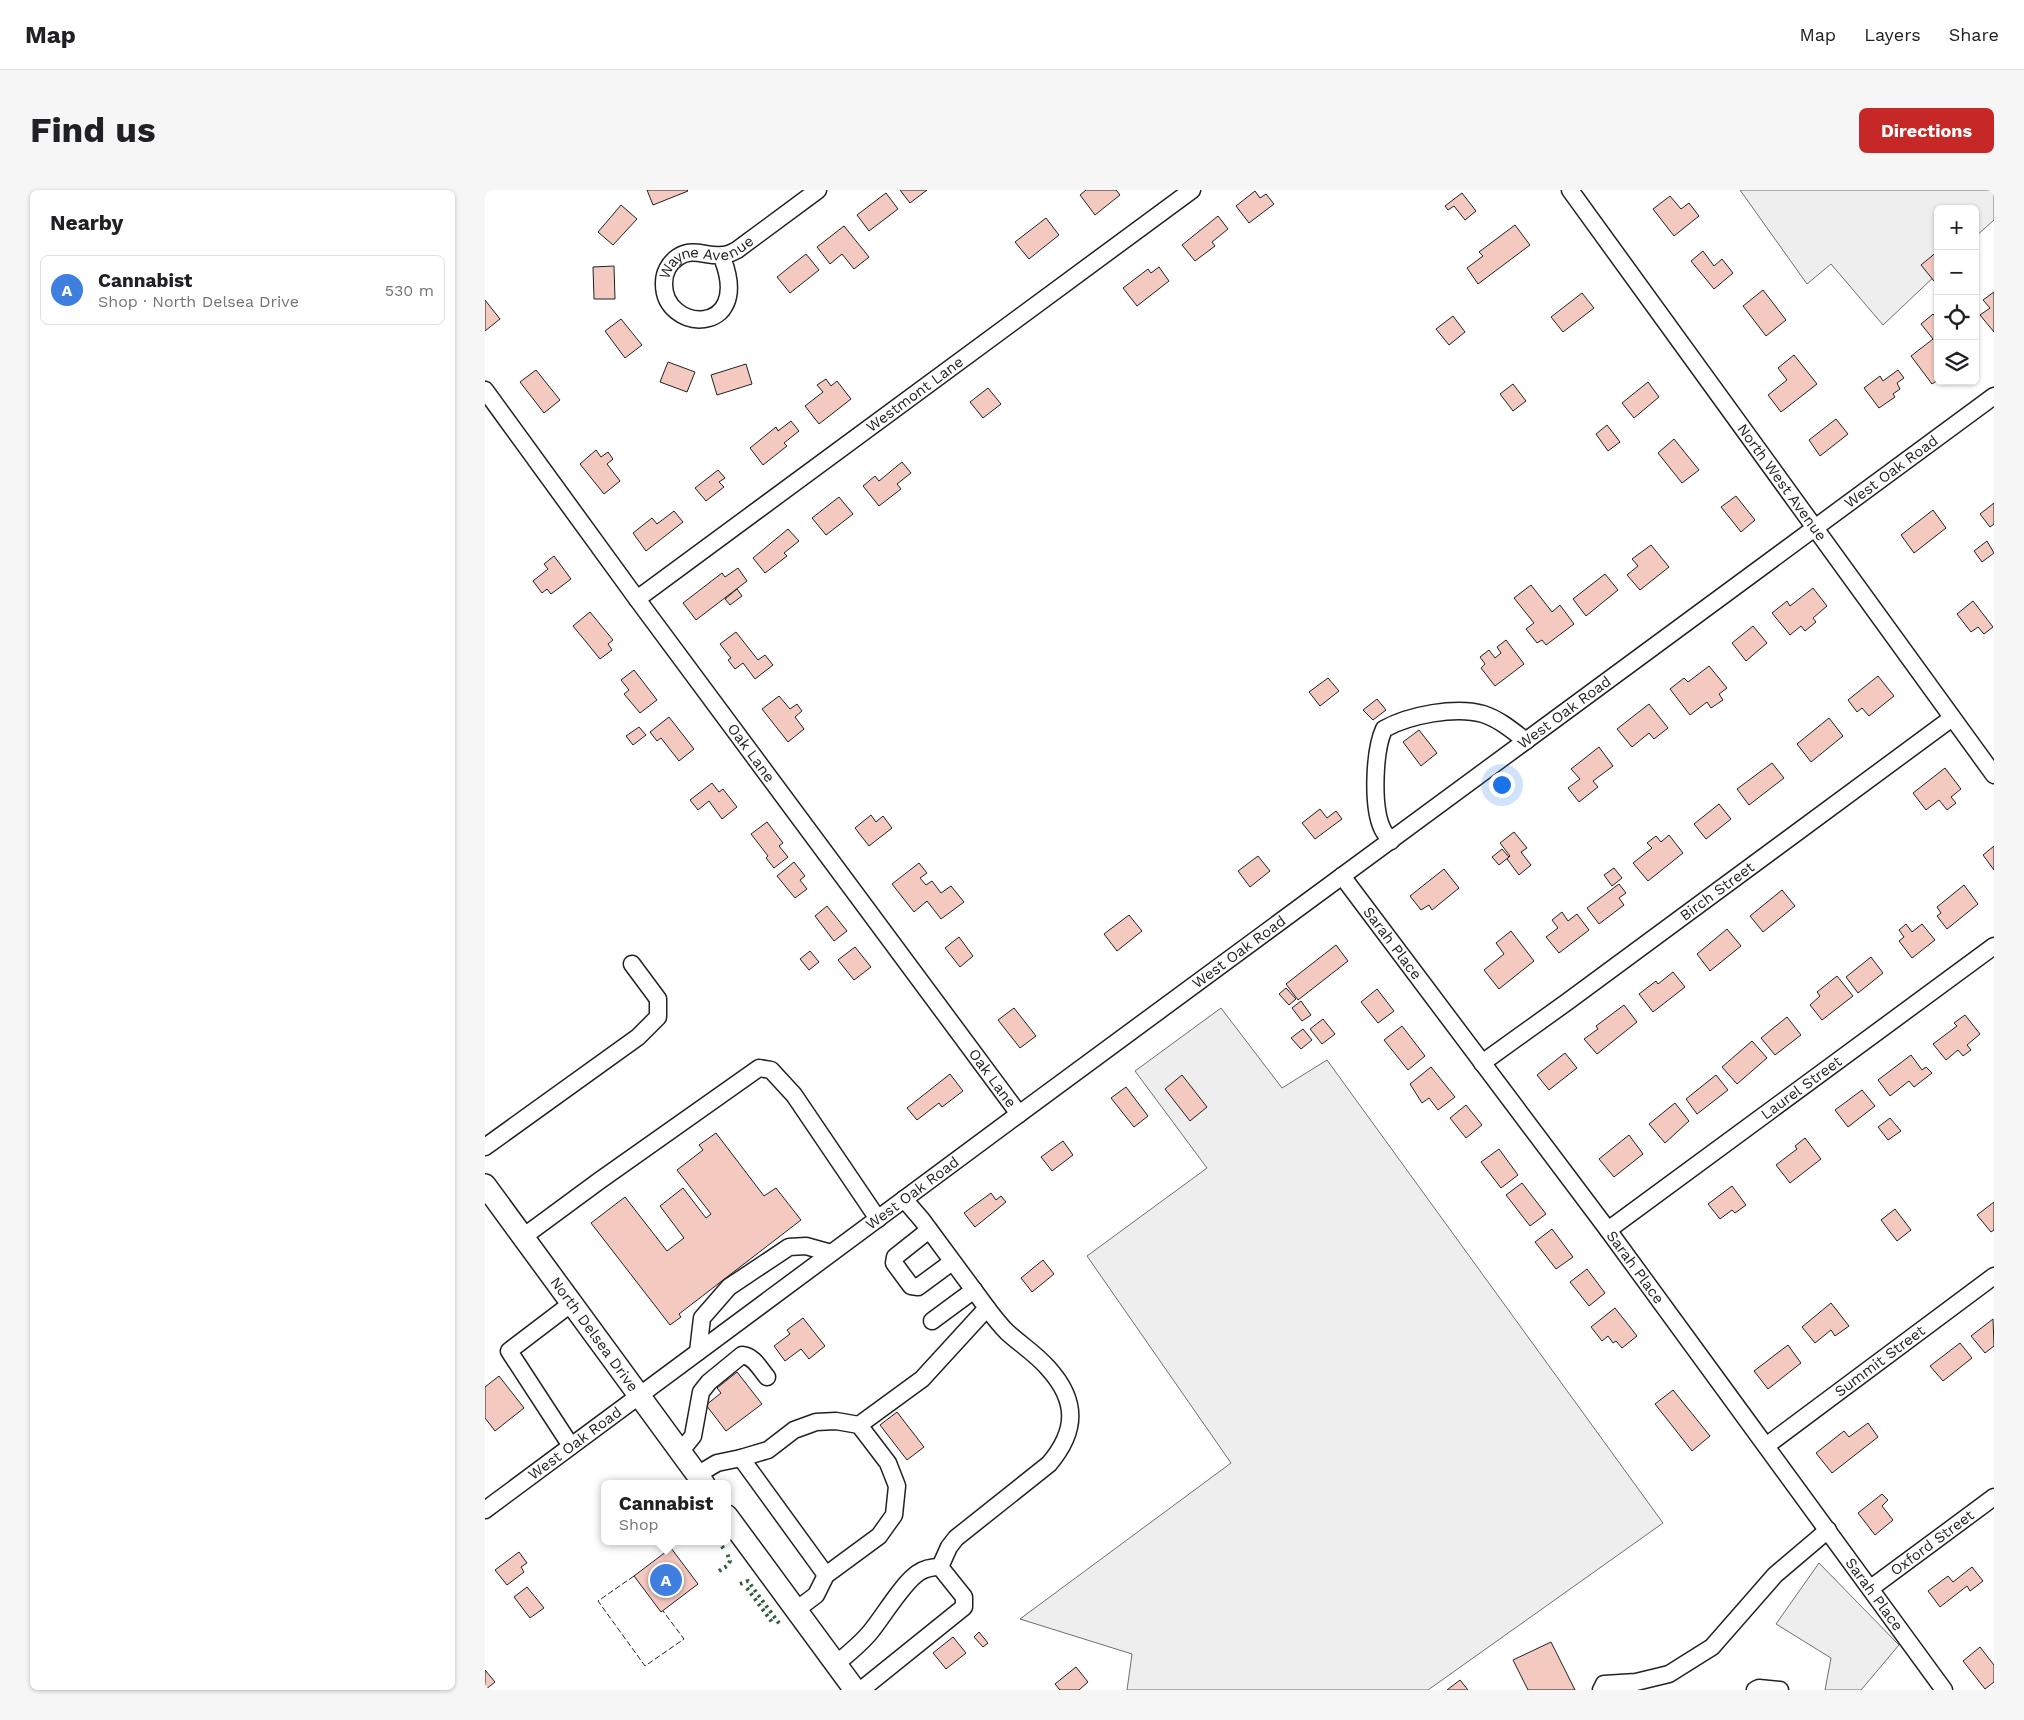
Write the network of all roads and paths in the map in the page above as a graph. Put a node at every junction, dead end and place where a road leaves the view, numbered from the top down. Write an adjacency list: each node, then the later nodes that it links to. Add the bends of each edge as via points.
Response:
1 (818, 190): 4 (street, Wayne Avenue, via 737,250 724,255 688,252 677,258 668,266 664,278 664,289 674,309 703,320 721,312 729,295)
2 (1192, 190): 8 (street, Westmont Lane)
3 (1570, 190): 7 (street, North West Avenue)
4 (723, 260)
5 (485, 390): 8 (street, Oak Lane)
6 (1994, 396): 7 (street, West Oak Road)
7 (1814, 529): 9 (street, North West Avenue); 10 (street, West Oak Road)
8 (637, 599): 17 (street, Oak Lane)
9 (1952, 718): 11 (street, North West Avenue); 16 (street, Birch Street)
10 (1526, 741): 12 (street, West Oak Road); 12 (street, via 1505,724 1484,714 1462,710 1415,717 1384,729 1375,767 1377,815 1382,830)
11 (1994, 775)
12 (1391, 841): 13 (street, West Oak Road)
13 (1342, 876): 16 (street, Sarah Place); 17 (street, West Oak Road)
14 (1994, 946): 23 (street, Laurel Street)
15 (632, 964): 18 (street, via 658,999 658,1017 638,1037)
16 (1482, 1063): 23 (street, Sarah Place)
17 (1019, 1114): 20 (street, West Oak Road)
18 (485, 1147)
19 (485, 1185): 24 (main road, North Delsea Drive)
20 (904, 1199): 21 (street, West Oak Road); 22 (street)
21 (878, 1218): 24 (street, via 794,1095 771,1070 759,1068); 25 (street, West Oak Road)
22 (929, 1230): 26 (street); 26 (street, via 895,1257 894,1263 911,1286 918,1287)
23 (1608, 1230): 37 (street, Sarah Place)
24 (523, 1237): 29 (main road, North Delsea Drive)
25 (831, 1253): 32 (street, West Oak Road); 32 (street, via 806,1246 789,1247 729,1287 702,1318)
26 (952, 1262): 28 (street)
27 (1994, 1276): 37 (street, Summit Street)
28 (973, 1290): 30 (street); 31 (street)
29 (572, 1303): 34 (main road, North Delsea Drive); 36 (street, via 509,1351)
30 (987, 1308): 35 (street, via 922,1379); 45 (street, via 1048,1368 1059,1384 1068,1400 1069,1433 1049,1464 956,1538)
31 (932, 1322)
32 (698, 1352): 34 (street, West Oak Road)
33 (767, 1377): 38 (street, via 753,1359 742,1355 709,1382 701,1392 693,1436)
34 (640, 1395): 36 (street, West Oak Road); 38 (main road, North Delsea Drive)
35 (859, 1425): 39 (street, via 817,1422 794,1430 768,1450); 46 (street, via 888,1463 897,1486 893,1515 879,1536)
36 (571, 1446): 42 (street, West Oak Road)
37 (1766, 1446): 44 (street, Sarah Place)
38 (681, 1451): 40 (main road, North Delsea Drive)
39 (741, 1458): 40 (street, via 717,1463); 46 (street)
40 (700, 1479)
41 (1994, 1497): 47 (street, Oxford Street)
42 (485, 1510)
43 (731, 1521): 48 (main road)
44 (1828, 1530): 47 (street, Sarah Place); 50 (street, via 1775,1575 1713,1647)
45 (940, 1567): 49 (street, via 929,1567 917,1573 872,1631); 52 (street, via 964,1597 964,1607)
46 (826, 1575): 48 (street, via 817,1595)
47 (1871, 1588): 56 (street, Sarah Place)
48 (796, 1610): 49 (main road)
49 (836, 1664): 51 (main road)
50 (1649, 1684): 53 (street, via 1604,1684)
51 (855, 1690)
52 (861, 1690)
53 (1601, 1690)
54 (1755, 1690): 55 (street)
55 (1780, 1690)
56 (1945, 1690)

